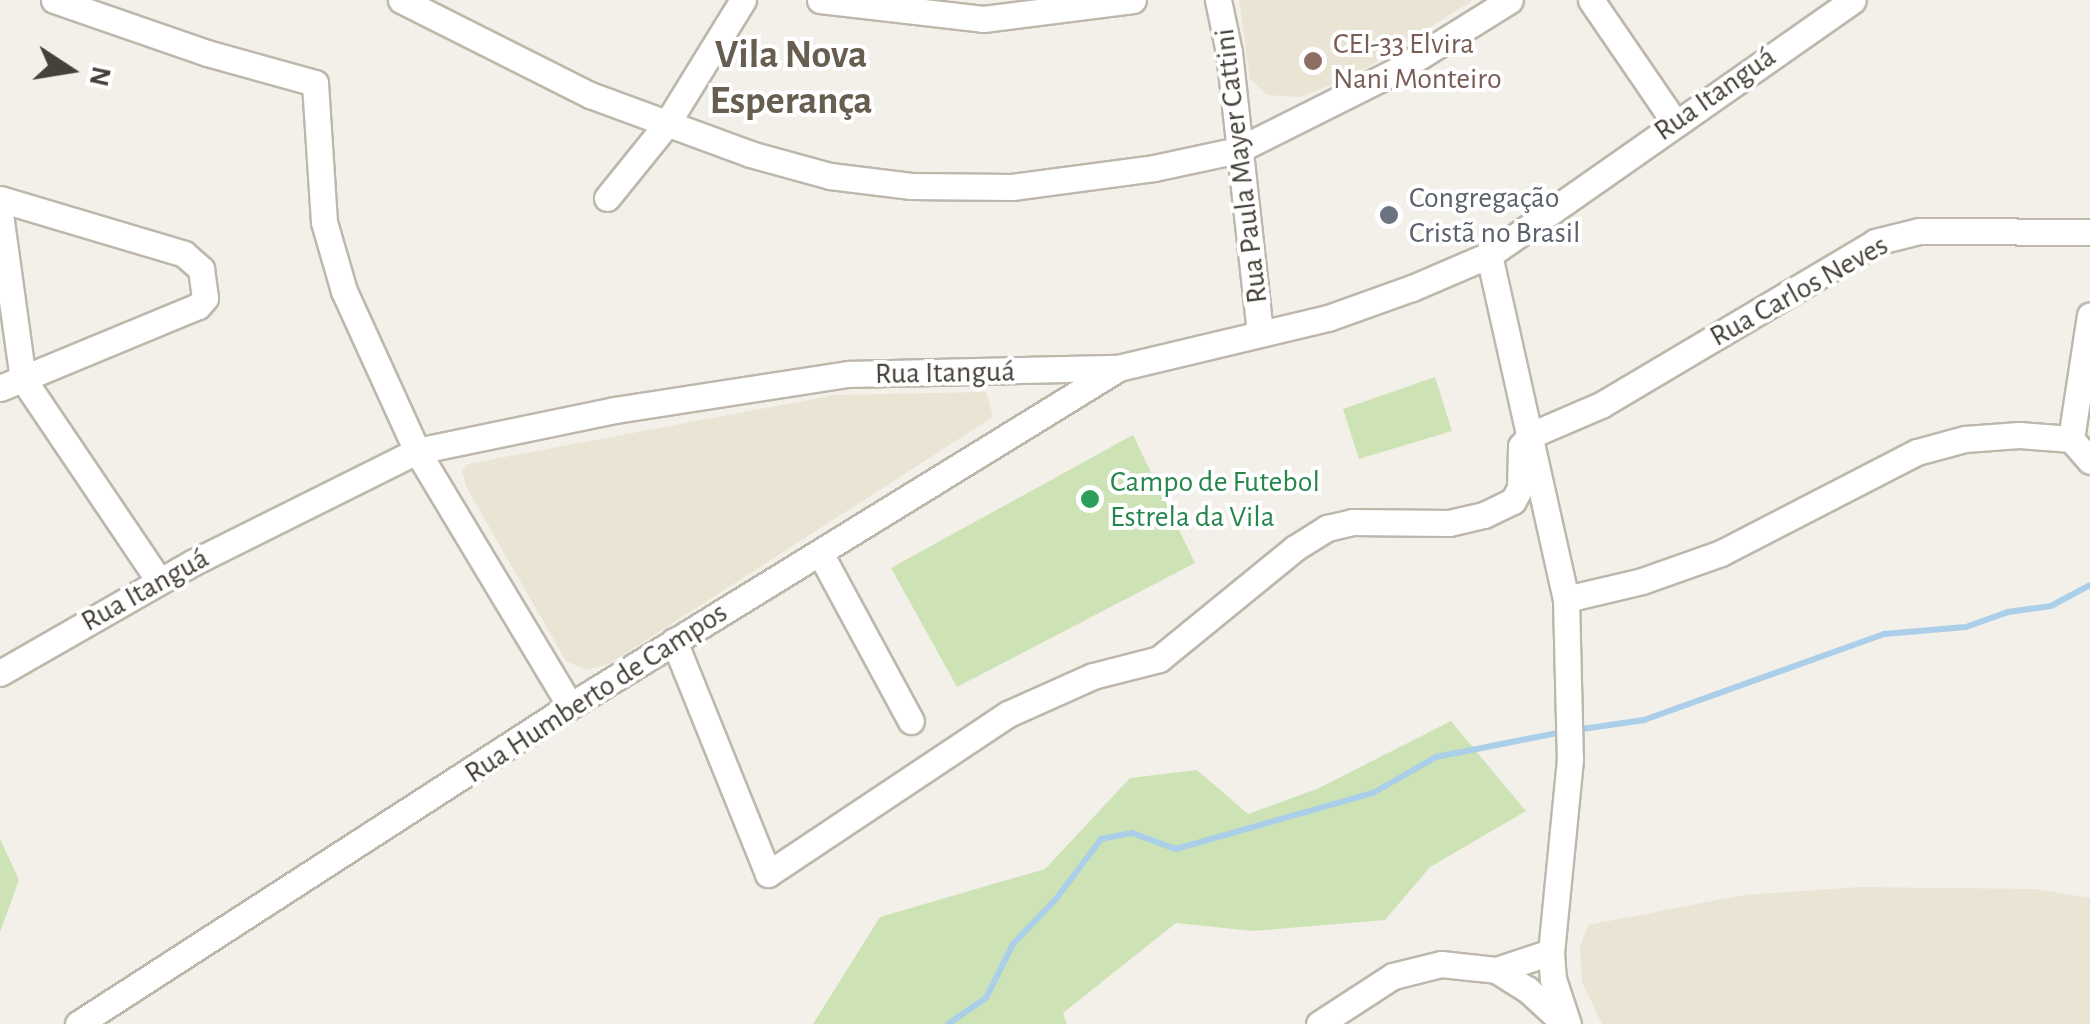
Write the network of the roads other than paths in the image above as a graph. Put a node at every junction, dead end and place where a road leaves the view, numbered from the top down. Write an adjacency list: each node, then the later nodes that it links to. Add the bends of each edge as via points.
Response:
1 (54, 0): 11 (street)
2 (400, 0): 13 (street)
3 (744, 0): 13 (street)
4 (820, 0): 10 (street, via 983,19)
5 (1132, 0): 10 (street)
6 (1218, 0): 14 (street, Rua Paula Mayer Cattini)
7 (1510, 0): 14 (street, via 1396,70)
8 (1591, 0): 12 (street)
9 (1853, 0): 12 (street, Rua Itanguá)
10 (1104, 2)
11 (94, 7): 28 (street, via 208,54 316,83 324,222 344,291)
12 (1674, 121): 19 (street, Rua Itanguá)
13 (666, 126): 14 (street, via 830,176 912,186 1012,188); 15 (street)
14 (1238, 150): 21 (street, Rua Paula Mayer Cattini)
15 (606, 198)
16 (0, 200): 24 (street, via 184,254 202,268 206,298)
17 (0, 214): 24 (street)
18 (2090, 232): 26 (street, Rua Carlos Neves, via 1919,231 1875,242 1601,405)
19 (1489, 255): 21 (street, Rua Itanguá, via 1328,318); 26 (street)
20 (2090, 316): 27 (street)
21 (1260, 332): 22 (street, Rua Itanguá)
22 (1118, 368): 23 (street, Rua Itanguá); 25 (street, Rua Humberto de Campos)
23 (1011, 372): 25 (street, via 1028,383 1034,402); 28 (street, Rua Itanguá, via 848,374 615,410)
24 (12, 383): 31 (street)
25 (1022, 429): 30 (street, Rua Humberto de Campos)
26 (1531, 435): 32 (street); 33 (street, via 1521,446 1520,488 1512,501 1449,523 1327,528 1159,659 1092,676 1008,714 768,874)
27 (2072, 439): 29 (street); 32 (street, via 1965,439 1917,452 1722,553)
28 (418, 452): 31 (street, Rua Itanguá); 35 (street)
29 (2090, 461)
30 (820, 552): 33 (street, Rua Humberto de Campos); 36 (street)
31 (159, 582): 34 (street, Rua Itanguá)
32 (1566, 599): 37 (street, via 1570,750)
33 (674, 642): 35 (street, Rua Humberto de Campos)
34 (0, 673)
35 (570, 706): 39 (street, Rua Humberto de Campos)
36 (910, 721)
37 (1551, 952): 38 (street); 41 (street)
38 (1496, 970): 40 (street, via 1440,964 1393,976); 41 (street)
39 (78, 1024)
40 (1319, 1024)
41 (1567, 1024)

